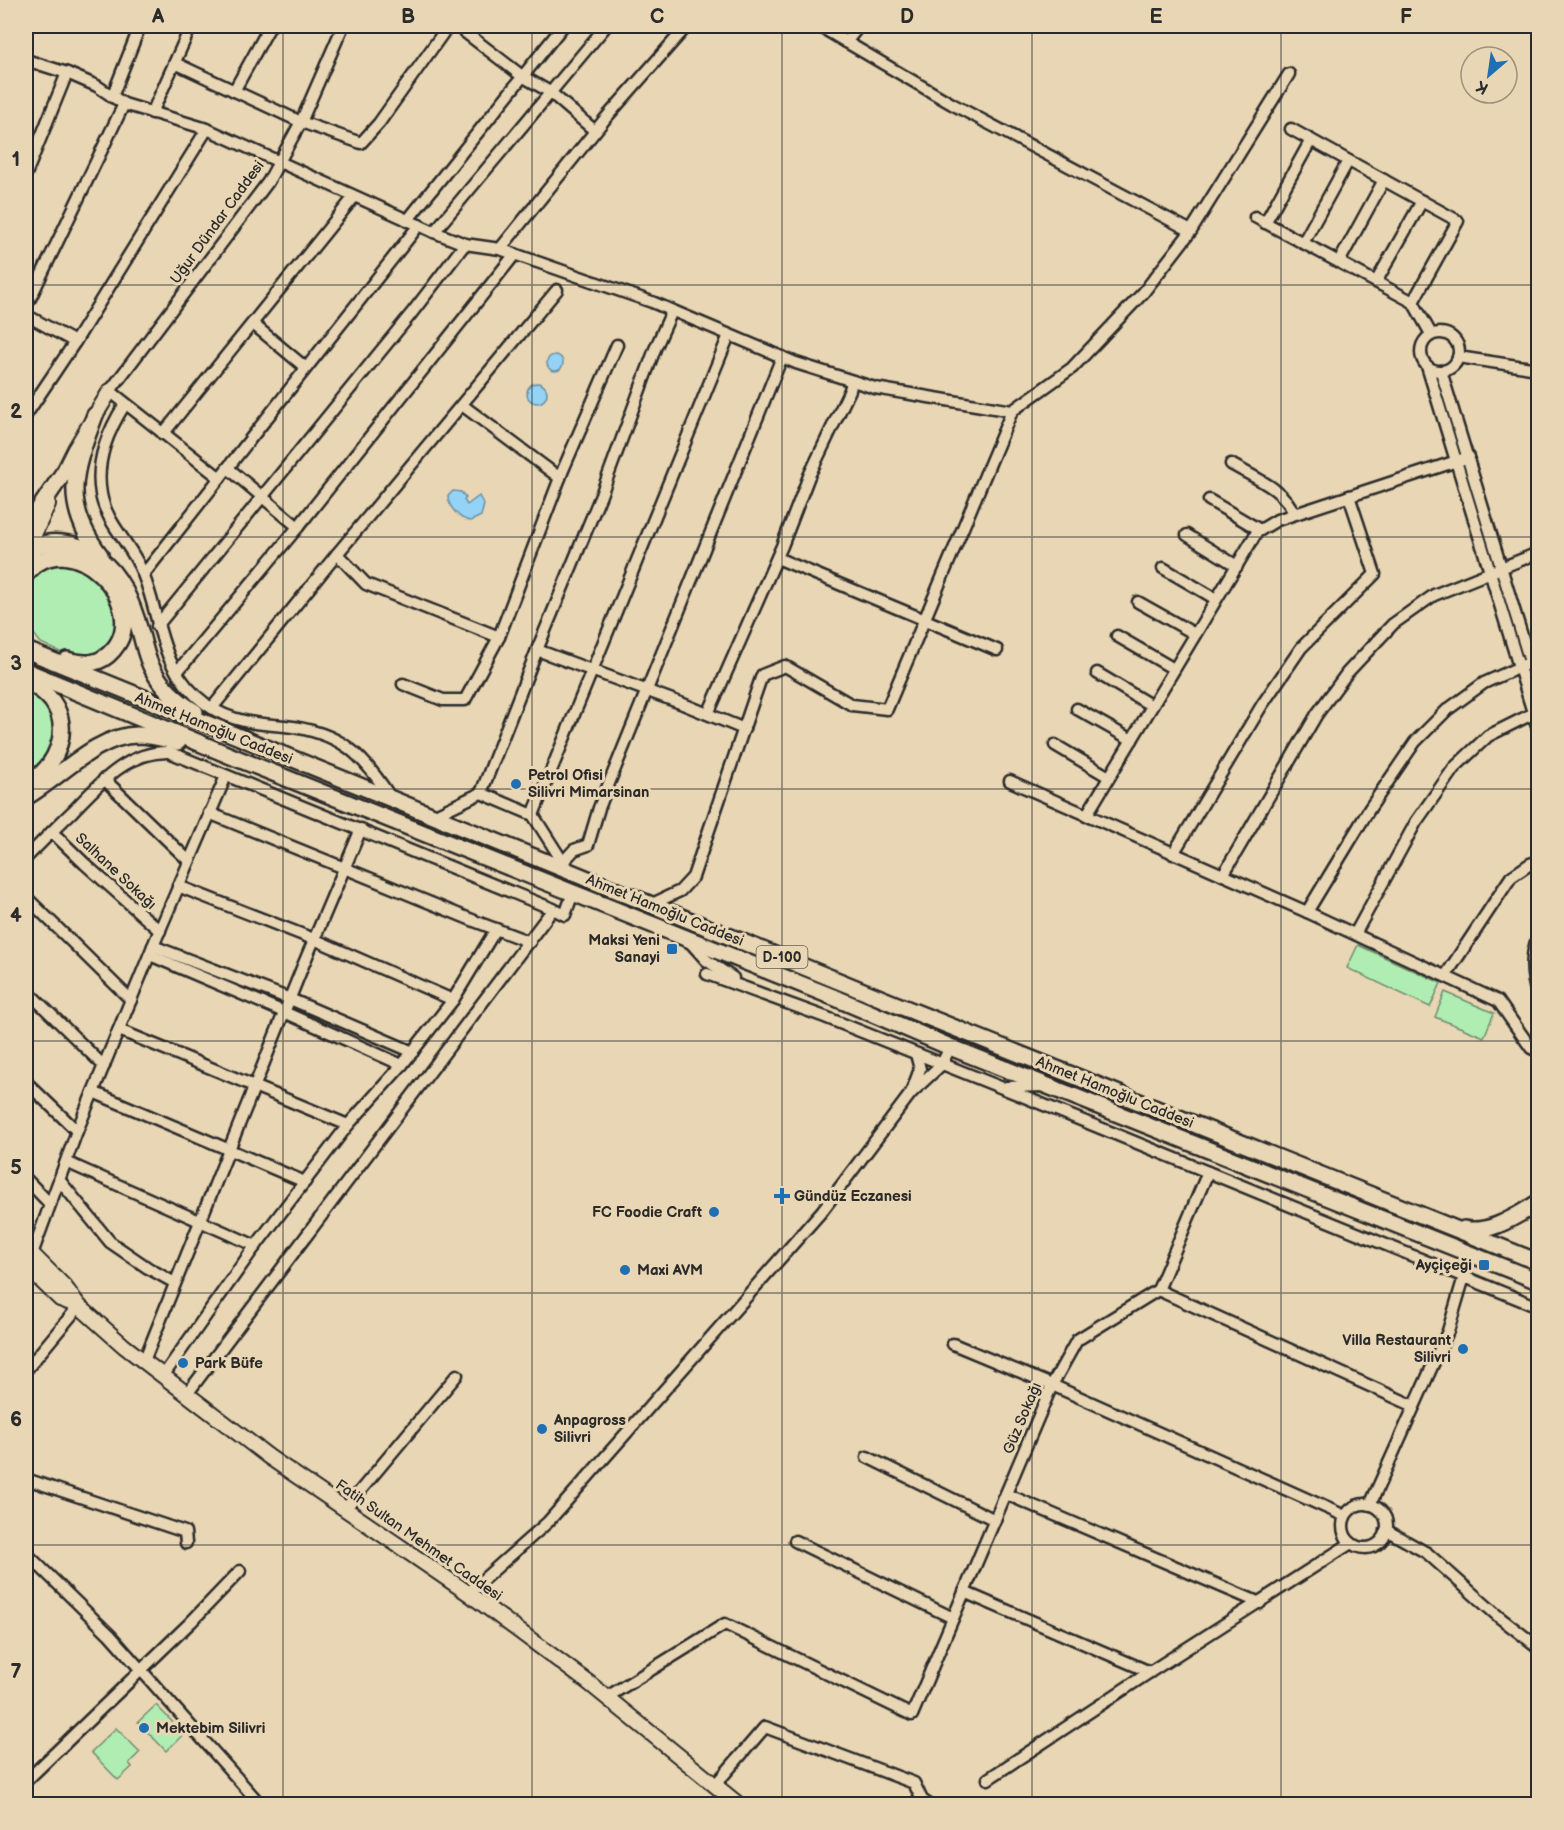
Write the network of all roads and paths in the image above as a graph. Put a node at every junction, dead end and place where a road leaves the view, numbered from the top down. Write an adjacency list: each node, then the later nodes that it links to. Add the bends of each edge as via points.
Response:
1 (140, 26): 20 (street)
2 (191, 26): 14 (street)
3 (270, 26): 18 (street)
4 (343, 26): 23 (street, Uğur Dündar Caddesi)
5 (457, 26): 17 (street)
6 (563, 26): 17 (street)
7 (606, 26): 19 (street)
8 (687, 26): 26 (street)
9 (819, 26): 12 (street)
10 (859, 26): 12 (street)
11 (443, 27): 23 (street, via 379,123 361,143)
12 (846, 42): 36 (street, via 952,104)
13 (26, 60): 15 (street)
14 (175, 63): 18 (street); 22 (street)
15 (67, 73): 20 (street); 30 (street)
16 (1288, 74): 36 (street)
17 (522, 76): 19 (street); 34 (street)
18 (234, 91): 23 (street)
19 (550, 92): 26 (street); 37 (street)
20 (112, 97): 21 (street)
21 (124, 104): 22 (street); 46 (street)
22 (152, 113): 24 (street)
23 (301, 122): 29 (street, Uğur Dündar Caddesi)
24 (207, 129): 29 (street); 52 (street)
25 (1291, 129): 27 (street)
26 (595, 131): 40 (street)
27 (1311, 140): 28 (street); 38 (street, via 1260,220)
28 (1348, 161): 31 (street); 38 (street)
29 (279, 162): 32 (street); 61 (street, Uğur Dündar Caddesi, via 268,182)
30 (26, 174)
31 (1384, 180): 33 (street); 42 (street)
32 (354, 197): 34 (street); 49 (street)
33 (1422, 201): 43 (street); 45 (street, via 1458,221)
34 (407, 221): 35 (street)
35 (419, 225): 37 (street); 57 (street)
36 (1191, 231): 64 (street, via 1143,293 1072,368)
37 (434, 232): 39 (street)
38 (1303, 243): 42 (street)
39 (465, 244): 40 (street); 74 (street)
40 (500, 249): 41 (street)
41 (515, 254): 47 (street); 78 (street)
42 (1339, 262): 43 (street)
43 (1376, 282): 45 (street)
44 (557, 290): 63 (street)
45 (1413, 302): 50 (street)
46 (26, 307)
47 (672, 311): 51 (street); 100 (street)
48 (26, 315): 52 (street)
49 (253, 324): 57 (street); 67 (street)
50 (1431, 334): 55 (street, via 1451,337 1459,349); 56 (street, via 1422,345 1422,358)
51 (729, 335): 54 (street); 106 (street)
52 (75, 342): 65 (street)
53 (617, 345): 73 (street)
54 (783, 357): 60 (street); 112 (street)
55 (1458, 357): 58 (street); 59 (street)
56 (1427, 366): 59 (street); 68 (street)
57 (306, 368): 70 (street)
58 (1539, 369)
59 (1442, 371): 68 (street)
60 (852, 381): 64 (street); 85 (street)
61 (110, 391): 62 (street); 66 (main road)
62 (125, 404): 67 (street); 91 (street, via 103,449 101,493 105,507)
63 (462, 405): 73 (street); 84 (street)
64 (1012, 411): 94 (street)
65 (26, 415)
66 (95, 415): 71 (main road); 86 (highway, via 76,471 74,496 84,530)
67 (164, 434): 72 (street)
68 (1463, 459): 75 (street); 89 (street)
69 (1231, 464): 77 (street, via 1284,496)
70 (228, 468): 72 (street); 74 (street)
71 (64, 472): 79 (highway); 83 (main road)
72 (220, 478): 91 (street)
73 (560, 478): 98 (street)
74 (262, 496): 78 (street); 95 (street)
75 (1349, 496): 77 (street); 138 (street, via 1375,574 1301,648 1262,705)
76 (1209, 501): 80 (street)
77 (1294, 514): 80 (street)
78 (298, 527): 107 (street)
79 (26, 528)
80 (1260, 530): 87 (street)
81 (1187, 535): 87 (street)
82 (1539, 553): 89 (street)
83 (26, 554): 86 (highway, via 44,543 66,543 79,546)
84 (337, 554): 98 (street, via 366,584); 114 (street)
85 (777, 558): 94 (street); 117 (street)
86 (107, 565): 121 (highway, via 130,600 147,657 160,682 182,704)
87 (1236, 566): 92 (street)
88 (1163, 568): 92 (street)
89 (1496, 568): 102 (street); 103 (street); 144 (street, via 1434,595 1393,624 1347,673 1317,714)
90 (26, 574): 99 (highway, via 36,563 56,556 87,563 111,587 123,619 121,639 115,648 91,664)
91 (144, 574): 95 (street)
92 (1216, 599): 96 (street)
93 (1138, 602): 96 (street)
94 (924, 620): 101 (street); 118 (street, via 887,709 852,705 785,666 762,675)
95 (157, 626): 107 (street)
96 (1195, 634): 104 (street)
97 (1117, 636): 104 (street)
98 (499, 637): 110 (street, via 465,699 443,700)
99 (26, 648): 121 (highway, Ahmet Hamoğlu Caddesi / D-100)
100 (537, 650): 106 (street); 129 (street)
101 (997, 650)
102 (1531, 662): 103 (street); 111 (street)
103 (1519, 666): 116 (street); 150 (street, via 1484,683 1456,703 1415,742)
104 (1174, 669): 113 (street)
105 (26, 671): 123 (highway, Ahmet Hamoğlu Caddesi / D-100)
106 (592, 671): 112 (street); 133 (street)
107 (177, 672): 114 (street, via 196,696)
108 (1097, 673): 113 (street)
109 (26, 680): 128 (highway, via 51,700 62,729 52,761)
110 (403, 684)
111 (1539, 688)
112 (647, 691): 117 (street); 142 (street, via 588,845 574,849)
113 (1152, 706): 120 (street)
114 (212, 708): 131 (street, via 244,722 301,728 332,738 359,755)
115 (1077, 709): 120 (street)
116 (1536, 712): 119 (street); 153 (street, via 1488,736 1454,768 1416,822)
117 (708, 714): 118 (street)
118 (744, 729): 148 (street, via 693,876 680,891)
119 (1539, 729)
120 (1132, 740): 125 (street)
121 (253, 744): 131 (highway, Ahmet Hamoğlu Caddesi / D-100)
122 (1055, 745): 125 (street)
123 (231, 756): 130 (highway, via 154,736 129,736 101,745); 146 (highway, Ahmet Hamoğlu Caddesi / D-100)
124 (226, 776): 126 (street, via 169,752 158,752 141,756); 132 (street); 136 (street)
125 (1109, 777): 135 (street)
126 (104, 779): 137 (street); 140 (street)
127 (1010, 781): 135 (street)
128 (26, 784)
129 (481, 793): 133 (street); 134 (street)
130 (26, 797)
131 (392, 800): 134 (highway, Ahmet Hamoğlu Caddesi / D-100)
132 (209, 813): 140 (street); 143 (street)
133 (533, 815): 142 (street)
134 (433, 816): 142 (highway, Ahmet Hamoğlu Caddesi / D-100)
135 (1086, 816): 138 (street)
136 (361, 830): 143 (street); 149 (street)
137 (52, 832): 139 (street); 152 (street, Salhane Sokağı)
138 (1173, 854): 144 (street)
139 (26, 858)
140 (189, 861): 145 (street)
141 (1539, 861): 160 (street, via 1511,877)
142 (566, 867): 148 (highway, Ahmet Hamoğlu Caddesi / D-100)
143 (346, 868): 151 (street); 156 (street)
144 (1223, 875): 150 (street)
145 (178, 886): 152 (street); 156 (street)
146 (573, 893): 149 (street, via 566,915); 155 (highway, Ahmet Hamoğlu Caddesi / D-100)
147 (26, 897): 165 (street)
148 (652, 904): 193 (highway, Ahmet Hamoğlu Caddesi / D-100)
149 (553, 909): 157 (street)
150 (1306, 912): 153 (street)
151 (496, 929): 157 (street); 166 (street)
152 (160, 931): 158 (street)
153 (1355, 934): 160 (street)
154 (1539, 936): 163 (street, via 1532,966)
155 (686, 938): 162 (street, via 724,973); 169 (highway, Ahmet Hamoğlu Caddesi / D-100)
156 (316, 940): 164 (street); 166 (street)
157 (530, 942): 210 (street)
158 (151, 951): 164 (street); 165 (street); 167 (street)
159 (707, 974): 162 (street)
160 (1446, 975): 170 (street, via 1498,1001 1531,1048)
161 (26, 990): 175 (street)
162 (766, 994): 172 (street)
163 (1539, 997)
164 (290, 999): 167 (street); 171 (street)
165 (131, 1000): 168 (street)
166 (453, 1000): 171 (street)
167 (284, 1012): 174 (street); 177 (street)
168 (118, 1030): 175 (street); 177 (street)
169 (950, 1047): 173 (street); 178 (highway, Ahmet Hamoğlu Caddesi / D-100)
170 (1539, 1051)
171 (413, 1052): 174 (street)
172 (916, 1054): 173 (street); 181 (street, via 920,1069)
173 (942, 1064): 179 (street); 181 (street)
174 (402, 1065): 182 (street)
175 (104, 1066): 180 (street)
176 (26, 1082): 183 (street)
177 (254, 1086): 182 (street); 184 (street)
178 (1050, 1086): 179 (street); 195 (highway, Ahmet Hamoğlu Caddesi / D-100)
179 (1000, 1087): 186 (street)
180 (93, 1092): 183 (street); 184 (street)
181 (911, 1093): 226 (street, via 822,1211 548,1522)
182 (348, 1125): 189 (street)
183 (76, 1131): 185 (street)
184 (229, 1149): 189 (street); 192 (street)
185 (66, 1162): 188 (street); 192 (street)
186 (1209, 1172): 198 (street); 201 (street)
187 (26, 1179): 190 (street)
188 (60, 1181): 190 (street); 200 (street, via 110,1242)
189 (305, 1182): 194 (street)
190 (50, 1204): 196 (street)
191 (1536, 1206): 193 (highway, via 1492,1228 1470,1230)
192 (200, 1222): 194 (street); 200 (street)
193 (1440, 1223): 197 (highway, Ahmet Hamoğlu Caddesi / D-100)
194 (256, 1246): 208 (street)
195 (1471, 1253): 198 (street); 199 (highway, Ahmet Hamoğlu Caddesi / D-100)
196 (27, 1258): 202 (main road, Fatih Sultan Mehmet Caddesi, via 64,1286)
197 (1539, 1262)
198 (1465, 1276): 203 (street); 211 (street, via 1448,1331)
199 (1539, 1281)
200 (175, 1283): 205 (street)
201 (1158, 1290): 209 (street, Güz Sokağı, via 1077,1340); 211 (street)
202 (79, 1306): 205 (main road, Fatih Sultan Mehmet Caddesi); 206 (street)
203 (1539, 1307)
204 (953, 1344): 209 (street)
205 (144, 1361): 208 (main road, Fatih Sultan Mehmet Caddesi)
206 (26, 1370)
207 (457, 1375): 216 (street)
208 (163, 1376): 210 (main road, Fatih Sultan Mehmet Caddesi)
209 (1052, 1386): 214 (street, Güz Sokağı); 217 (street)
210 (187, 1394): 216 (main road, Fatih Sultan Mehmet Caddesi)
211 (1414, 1406): 215 (street)
212 (867, 1457): 218 (street)
213 (26, 1479): 221 (street, via 185,1532)
214 (1006, 1494): 218 (street, Güz Sokağı); 227 (street)
215 (1370, 1504): 217 (street, via 1356,1506); 219 (street, via 1385,1517)
216 (345, 1509): 226 (main road, Fatih Sultan Mehmet Caddesi)
217 (1345, 1516): 222 (street, via 1343,1530)
218 (995, 1520): 225 (street, Güz Sokağı)
219 (1386, 1530): 222 (street, via 1379,1543 1372,1546); 229 (street, via 1427,1553)
220 (795, 1541): 228 (street)
221 (186, 1543)
222 (1351, 1543): 227 (street)
223 (26, 1553): 230 (street)
224 (240, 1571): 230 (street)
225 (964, 1592): 228 (street, Güz Sokağı); 231 (street)
226 (468, 1593): 232 (main road, Fatih Sultan Mehmet Caddesi)
227 (1260, 1603): 231 (street)
228 (953, 1618): 232 (street, Güz Sokağı, via 912,1715 726,1624)
229 (1539, 1647)
230 (140, 1669): 234 (street); 236 (street)
231 (1150, 1672): 233 (street)
232 (607, 1697): 235 (main road, Fatih Sultan Mehmet Caddesi)
233 (988, 1779)
234 (26, 1781)
235 (714, 1785): 237 (main road, Fatih Sultan Mehmet Caddesi); 238 (street, via 765,1727 914,1783)
236 (260, 1804)
237 (738, 1804)
238 (928, 1804)

